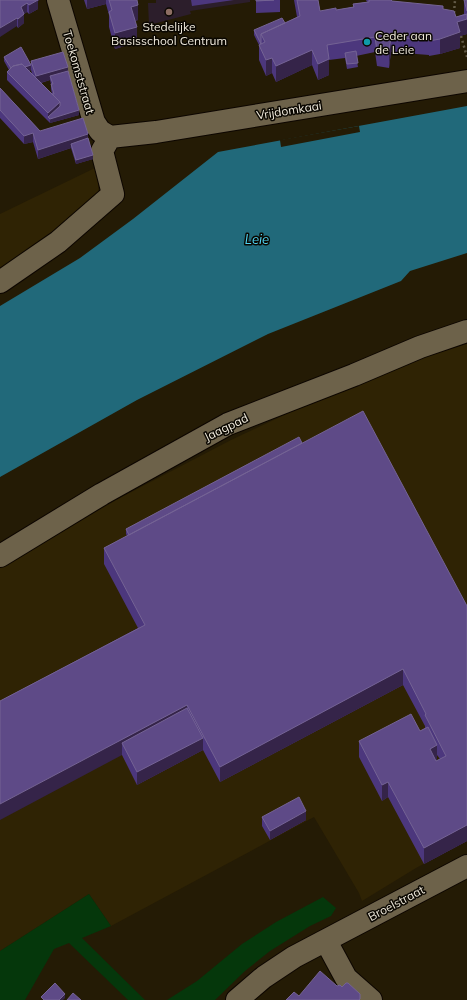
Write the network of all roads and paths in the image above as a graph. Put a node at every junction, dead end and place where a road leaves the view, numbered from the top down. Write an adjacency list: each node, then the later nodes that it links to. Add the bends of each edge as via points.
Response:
1 (58, 0): 7 (street, Toekomststraat, via 94,122 100,131)
2 (455, 0): 3 (path)
3 (454, 14)
4 (461, 36): 5 (path)
5 (467, 57)
6 (467, 81): 7 (street, Vrijdomkaai, via 156,132)
7 (110, 137): 8 (street, via 102,151 113,194 58,242)
8 (0, 282)
9 (467, 331): 10 (street, Jaagpad, via 420,347 228,424 102,494)
10 (0, 556)
11 (467, 866): 12 (street, Broelstraat)
12 (326, 941): 13 (street, Broelstraat, via 294,957 264,977); 14 (street, via 346,978)
13 (237, 1000)
14 (371, 1000)

